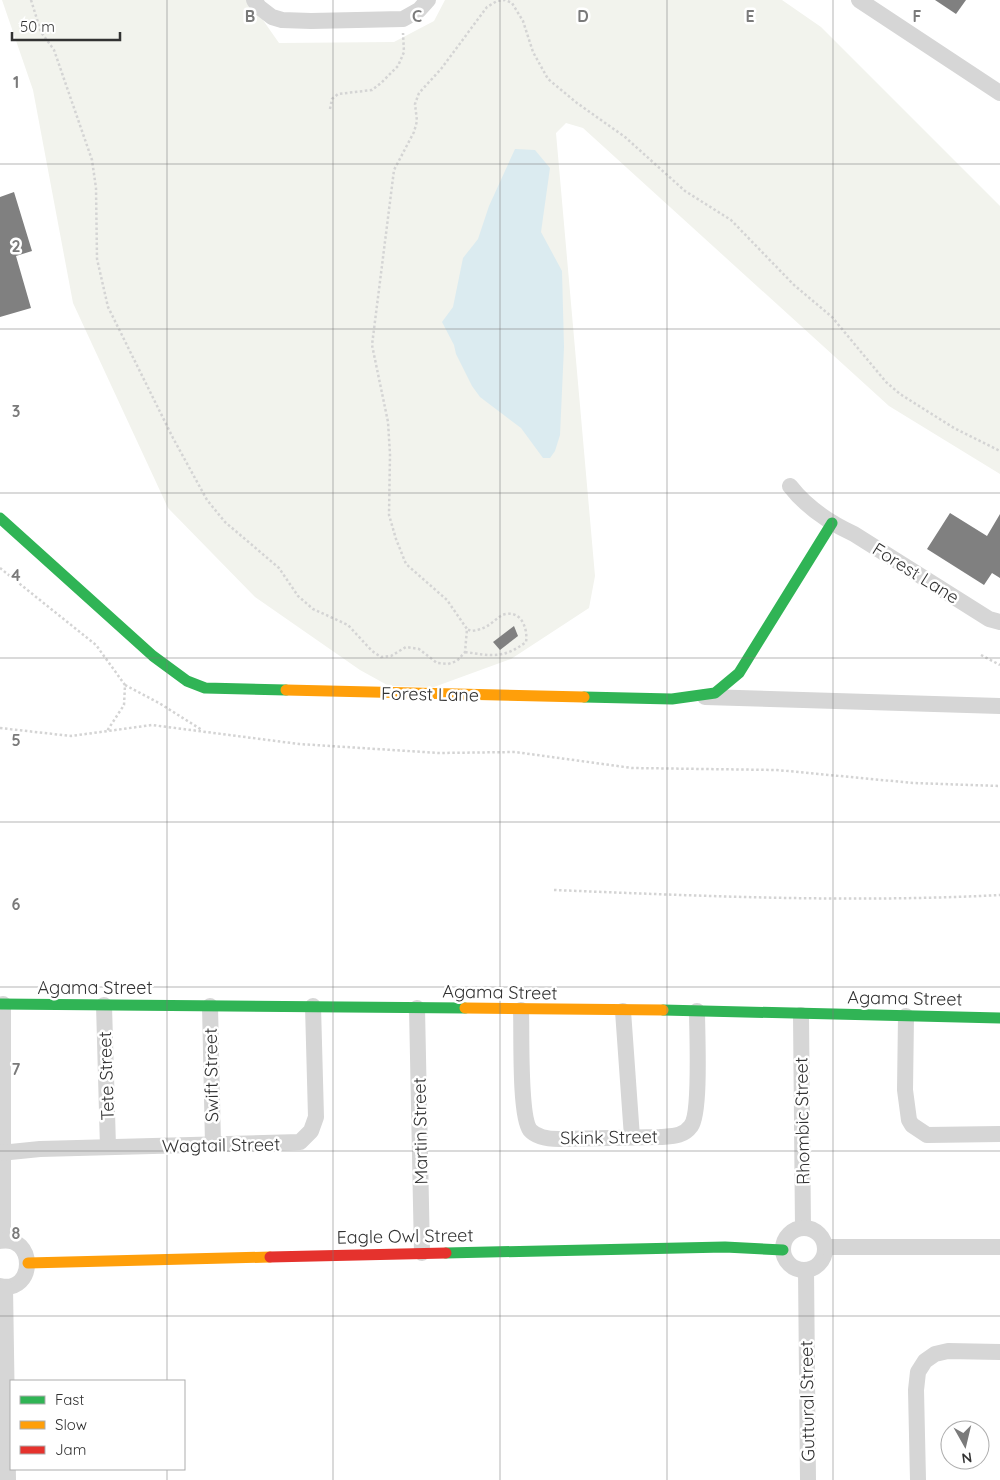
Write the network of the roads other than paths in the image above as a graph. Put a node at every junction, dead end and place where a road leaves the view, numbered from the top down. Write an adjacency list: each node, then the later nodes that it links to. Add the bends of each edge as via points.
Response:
1 (254, 0): 2 (street, via 265,12 282,20 403,19 419,10)
2 (428, 0)
3 (859, 0): 4 (street)
4 (1000, 93)
5 (790, 486): 7 (street, Forest Lane, via 809,507)
6 (0, 518): 9 (street, Forest Lane, via 152,656 188,681 205,688 272,692)
7 (832, 523): 8 (street, Forest Lane, via 989,619); 9 (street, Forest Lane, via 739,673 721,690)
8 (1000, 622)
9 (697, 697): 10 (street)
10 (1000, 706)
11 (2, 1004): 12 (street, Agama Street); 26 (street)
12 (104, 1005): 13 (street, Agama Street); 25 (street, Tete Street)
13 (210, 1006): 14 (street, Agama Street); 24 (street, Swift Street)
14 (313, 1006): 15 (street, Agama Street); 24 (street, Wagtail Street, via 316,1117 308,1136 300,1142 289,1143)
15 (417, 1008): 16 (street, Agama Street); 32 (street, Martin Street)
16 (521, 1010): 17 (street, Agama Street); 23 (street, Skink Street, via 524,1107 532,1132 552,1139)
17 (623, 1011): 18 (street, Agama Street); 23 (street)
18 (697, 1011): 19 (street, Agama Street); 23 (street, Skink Street, via 697,1106 693,1124 676,1136)
19 (801, 1015): 20 (street, Agama Street); 27 (street, Rhombic Street)
20 (906, 1016): 21 (street, Agama Street); 22 (street, via 905,1090 912,1125 927,1135)
21 (1000, 1018)
22 (1000, 1134)
23 (632, 1137)
24 (213, 1144): 25 (street, Wagtail Street)
25 (108, 1147): 26 (street, Wagtail Street)
26 (2, 1153): 28 (street)
27 (803, 1228): 30 (street, via 815,1230); 31 (street, via 792,1231 784,1240)
28 (2, 1241): 33 (street, via 15,1243 25,1251)
29 (1000, 1246): 30 (street)
30 (826, 1247): 34 (street, via 824,1259 815,1268)
31 (782, 1250): 32 (street, Eagle Owl Street, via 725,1247); 34 (street, via 790,1265)
32 (422, 1253): 33 (street, Eagle Owl Street)
33 (28, 1263): 35 (street, via 22,1280)
34 (806, 1270): 38 (street, Guttural Street)
35 (3, 1286): 37 (street)
36 (1000, 1352): 39 (street, via 948,1351 925,1361 918,1372 916,1390)
37 (8, 1480)
38 (808, 1480)
39 (918, 1480)

